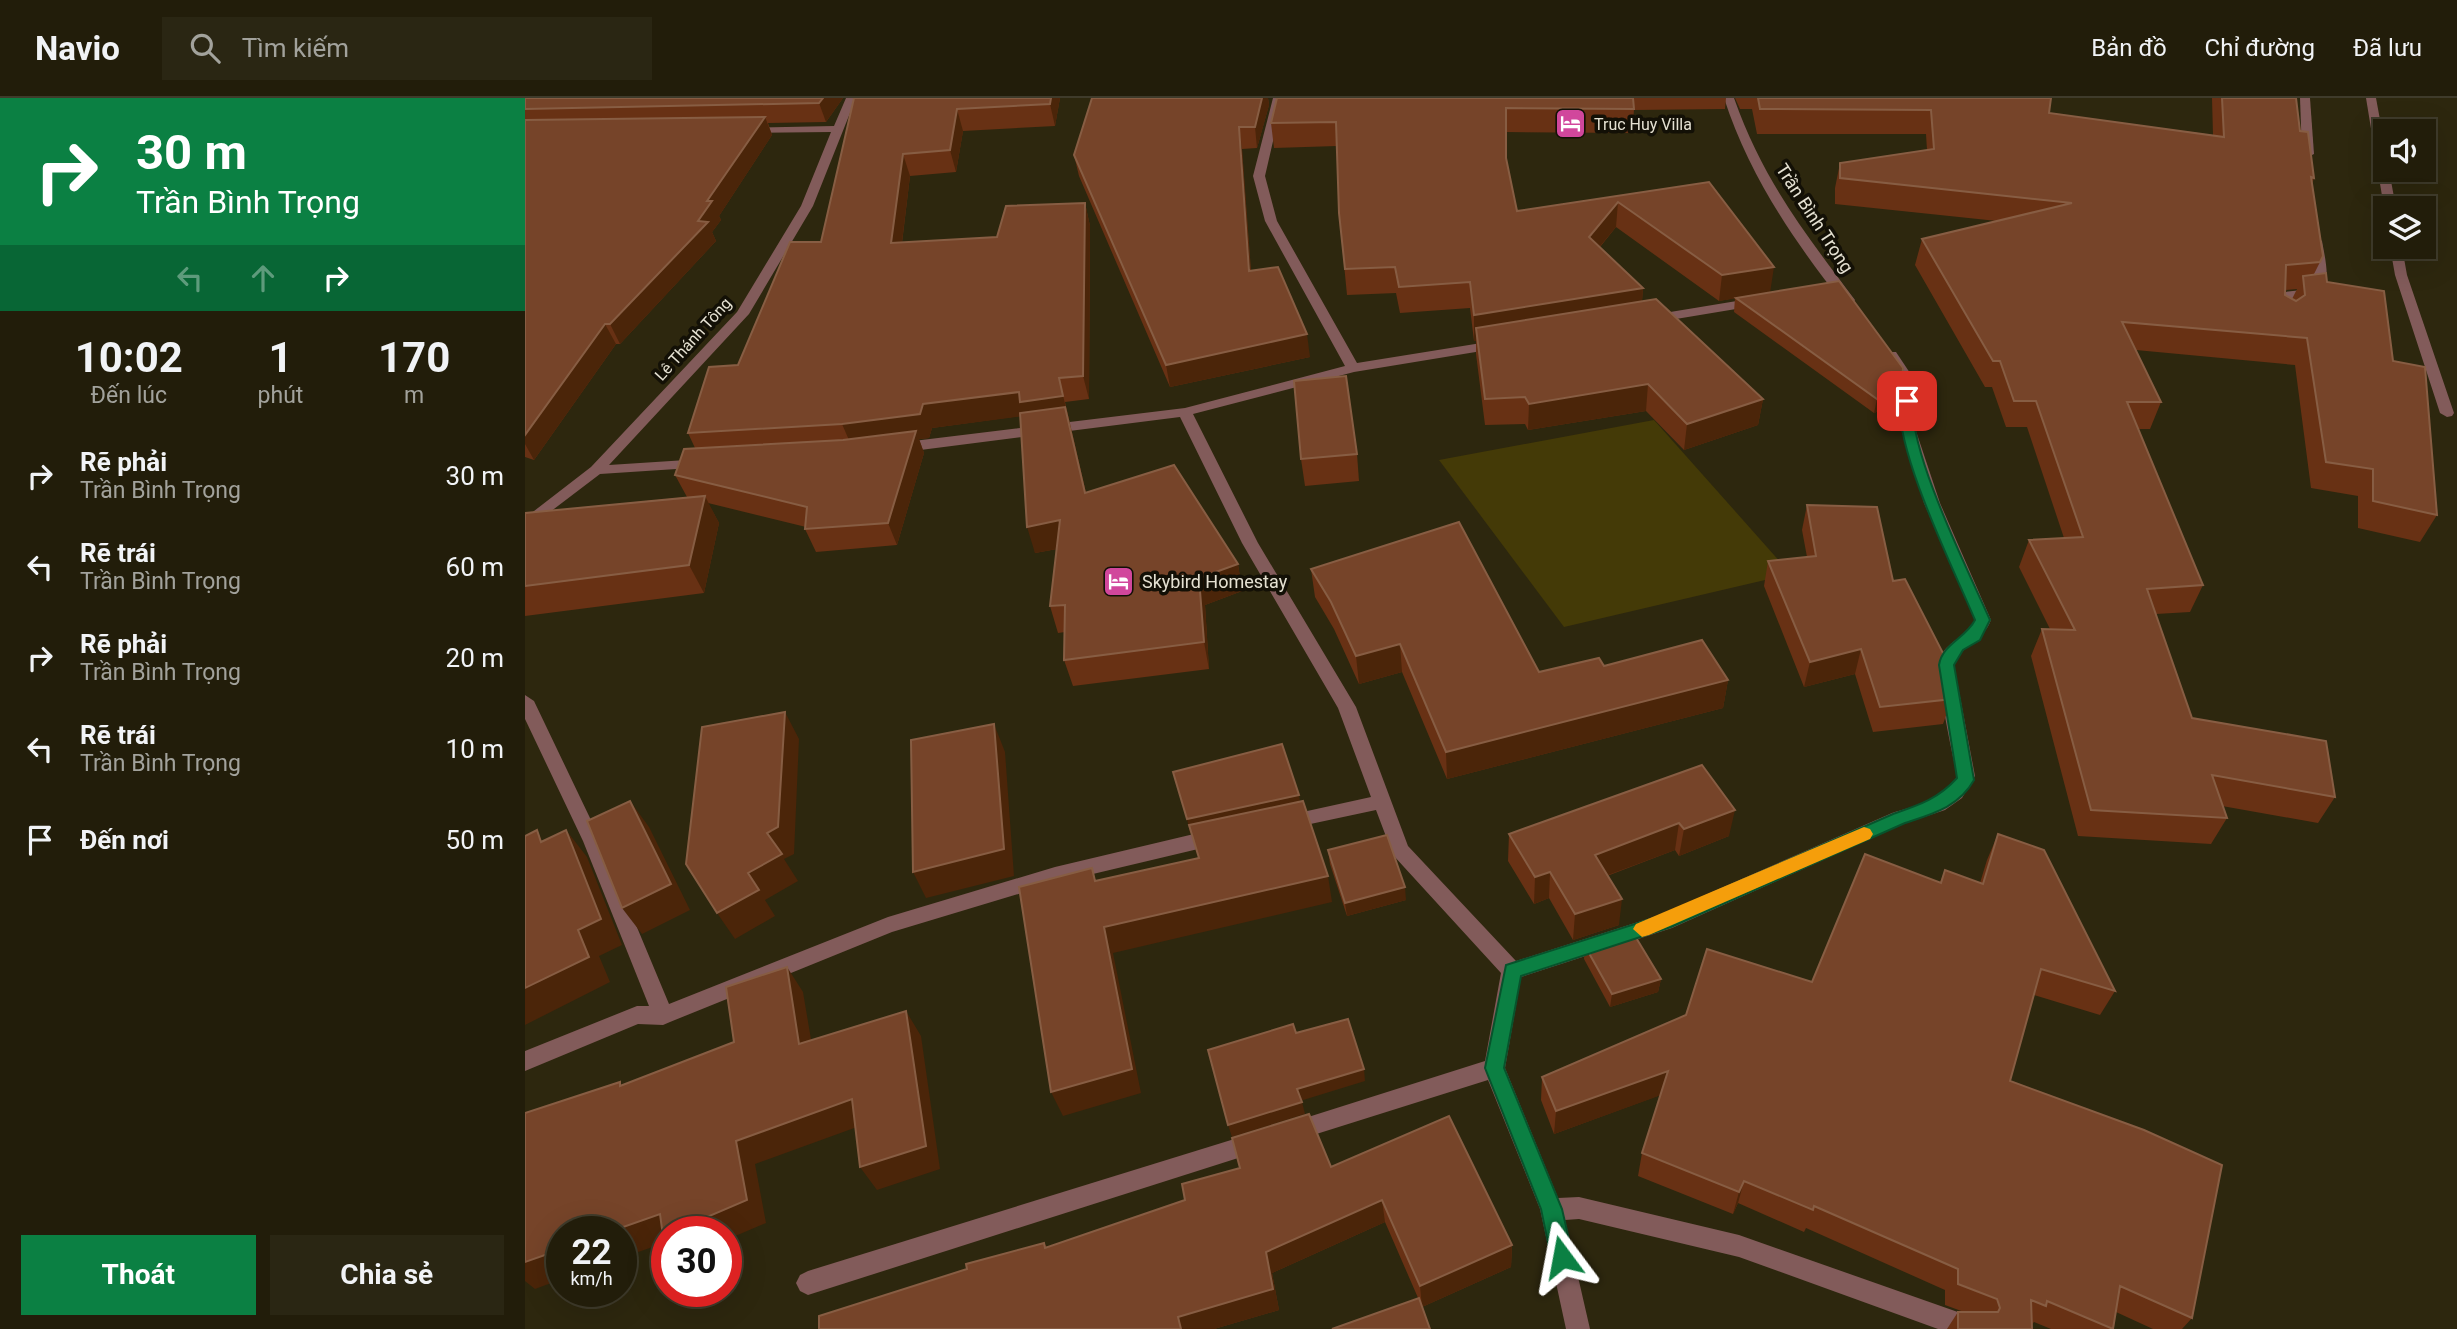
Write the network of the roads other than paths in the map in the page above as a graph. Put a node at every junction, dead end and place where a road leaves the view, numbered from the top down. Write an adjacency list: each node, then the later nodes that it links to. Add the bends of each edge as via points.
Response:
1 (851, 98): 6 (street, Lê Thánh Tông)
2 (1278, 98): 18 (street, via 1259,176 1272,221)
3 (1729, 98): 13 (street, Trần Bình Trọng, via 1737,126 1831,289)
4 (2305, 98): 8 (street)
5 (2371, 98): 9 (street)
6 (838, 128): 7 (street); 23 (street, Lê Thánh Tông, via 807,206 742,314)
7 (729, 130)
8 (2310, 170)
9 (2388, 196)
10 (2315, 226): 15 (street, via 2320,281 2315,293 2281,296)
11 (2398, 259): 20 (street)
12 (1771, 299): 14 (street)
13 (1861, 317)
14 (1636, 321)
15 (2283, 321)
16 (1515, 341): 18 (street)
17 (1885, 345): 31 (street, via 1909,382 1905,419 1933,503 1981,611 1980,629 1958,646 1946,665 1966,776 1963,784 1932,808 1899,818 1665,922)
18 (1353, 368): 19 (street)
19 (1185, 412): 21 (street); 28 (street, via 1250,543 1347,707)
20 (2447, 413)
21 (879, 451)
22 (717, 463): 23 (street)
23 (596, 470): 25 (street, Lê Thánh Tông)
24 (525, 510): 25 (street)
25 (542, 514): 26 (street, Lê Thánh Tông)
26 (525, 526)
27 (525, 701): 32 (street, via 592,841)
28 (1382, 802): 29 (street); 31 (street, via 1400,850)
29 (1265, 826)
30 (1240, 832): 32 (street, via 1096,864 888,925)
31 (1512, 971): 34 (street)
32 (663, 1016): 33 (street, via 637,1016)
33 (525, 1061)
34 (1494, 1068): 35 (street); 36 (street)
35 (1551, 1209): 37 (street); 38 (street, via 1579,1208 1739,1246)
36 (808, 1283)
37 (1578, 1329)
38 (1972, 1329)

